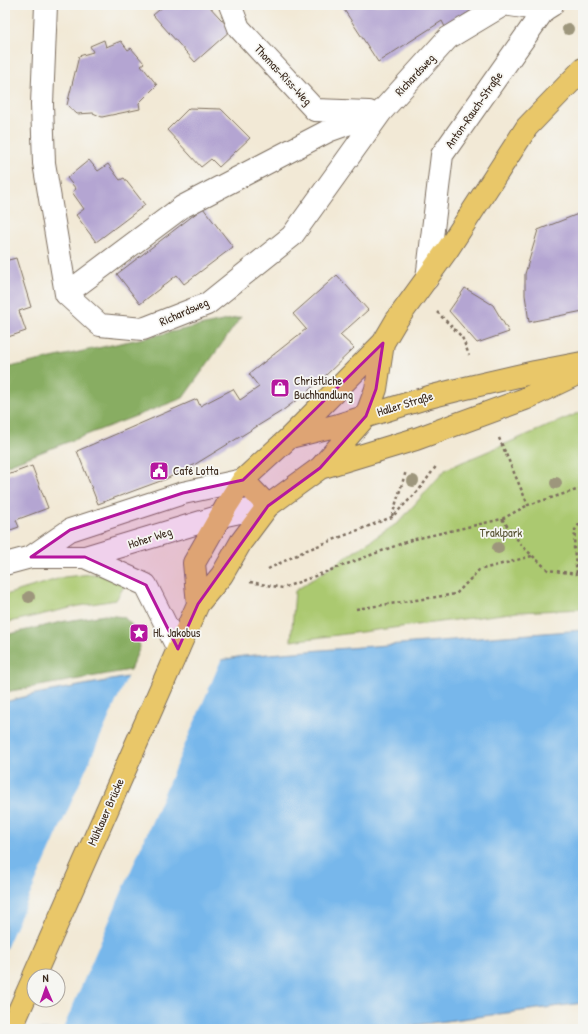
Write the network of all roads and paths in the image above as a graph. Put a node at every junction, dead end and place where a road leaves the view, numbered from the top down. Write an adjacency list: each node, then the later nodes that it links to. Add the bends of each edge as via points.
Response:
1 (46, 5): 9 (street, via 42,104 44,163)
2 (230, 5): 7 (street, Thomas-Riss-Weg, via 239,28 315,110)
3 (502, 5): 7 (street, Richardsweg, via 448,38)
4 (510, 5): 5 (street)
5 (548, 8): 8 (street, Anton-Rauch-Straße, via 442,155)
6 (583, 69): 8 (main road, Anton-Rauch-Straße, via 527,127)
7 (381, 112): 9 (street, via 328,131 182,207); 9 (street, Richardsweg, via 292,236 207,304 143,329 100,325)
8 (426, 279): 11 (main road, Anton-Rauch-Straße, via 396,321)
9 (66, 294)
10 (435, 310): 12 (path, via 462,337)
11 (384, 343): 15 (main road, Anton-Rauch-Straße, via 376,389); 16 (main road, Anton-Rauch-Straße)
12 (469, 355)
13 (583, 363): 15 (main road, Haller Straße, via 457,390)
14 (583, 371): 19 (main road, Haller Straße, via 517,402 416,439)
15 (366, 416): 16 (main road, Haller Straße); 19 (main road, Anton-Rauch-Straße)
16 (290, 437): 20 (main road, Haller Straße)
17 (499, 438): 22 (path)
18 (436, 464): 31 (path, via 419,490 392,517 307,550)
19 (320, 468): 23 (main road, Haller Straße)
20 (243, 480): 23 (main road); 24 (main road, Haller Straße); 28 (street, Hoher Weg, via 183,493 70,530)
21 (583, 488): 22 (path)
22 (528, 505): 25 (path)
23 (268, 506): 24 (street, Hoher Weg); 35 (main road, Haller Straße, via 222,574)
24 (221, 516): 29 (street, Hoher Weg); 35 (main road, Haller Straße, via 194,563)
25 (502, 519): 27 (path); 34 (path, via 411,540 283,588)
26 (583, 519): 32 (path, via 575,530)
27 (532, 556): 32 (path, via 548,570); 36 (path, via 479,570 456,594)
28 (31, 557): 29 (street, Hoher Weg); 30 (street, Hoher Weg)
29 (85, 557): 37 (street, via 146,585)
30 (5, 564)
31 (268, 569)
32 (577, 574): 33 (path)
33 (583, 574)
34 (256, 584)
35 (198, 604): 37 (main road, Haller Straße)
36 (356, 609)
37 (178, 649): 38 (main road, Mühlauer Brücke)
38 (38, 968)
39 (26, 994): 40 (main road, Mühlauer Brücke)
40 (11, 1029)

